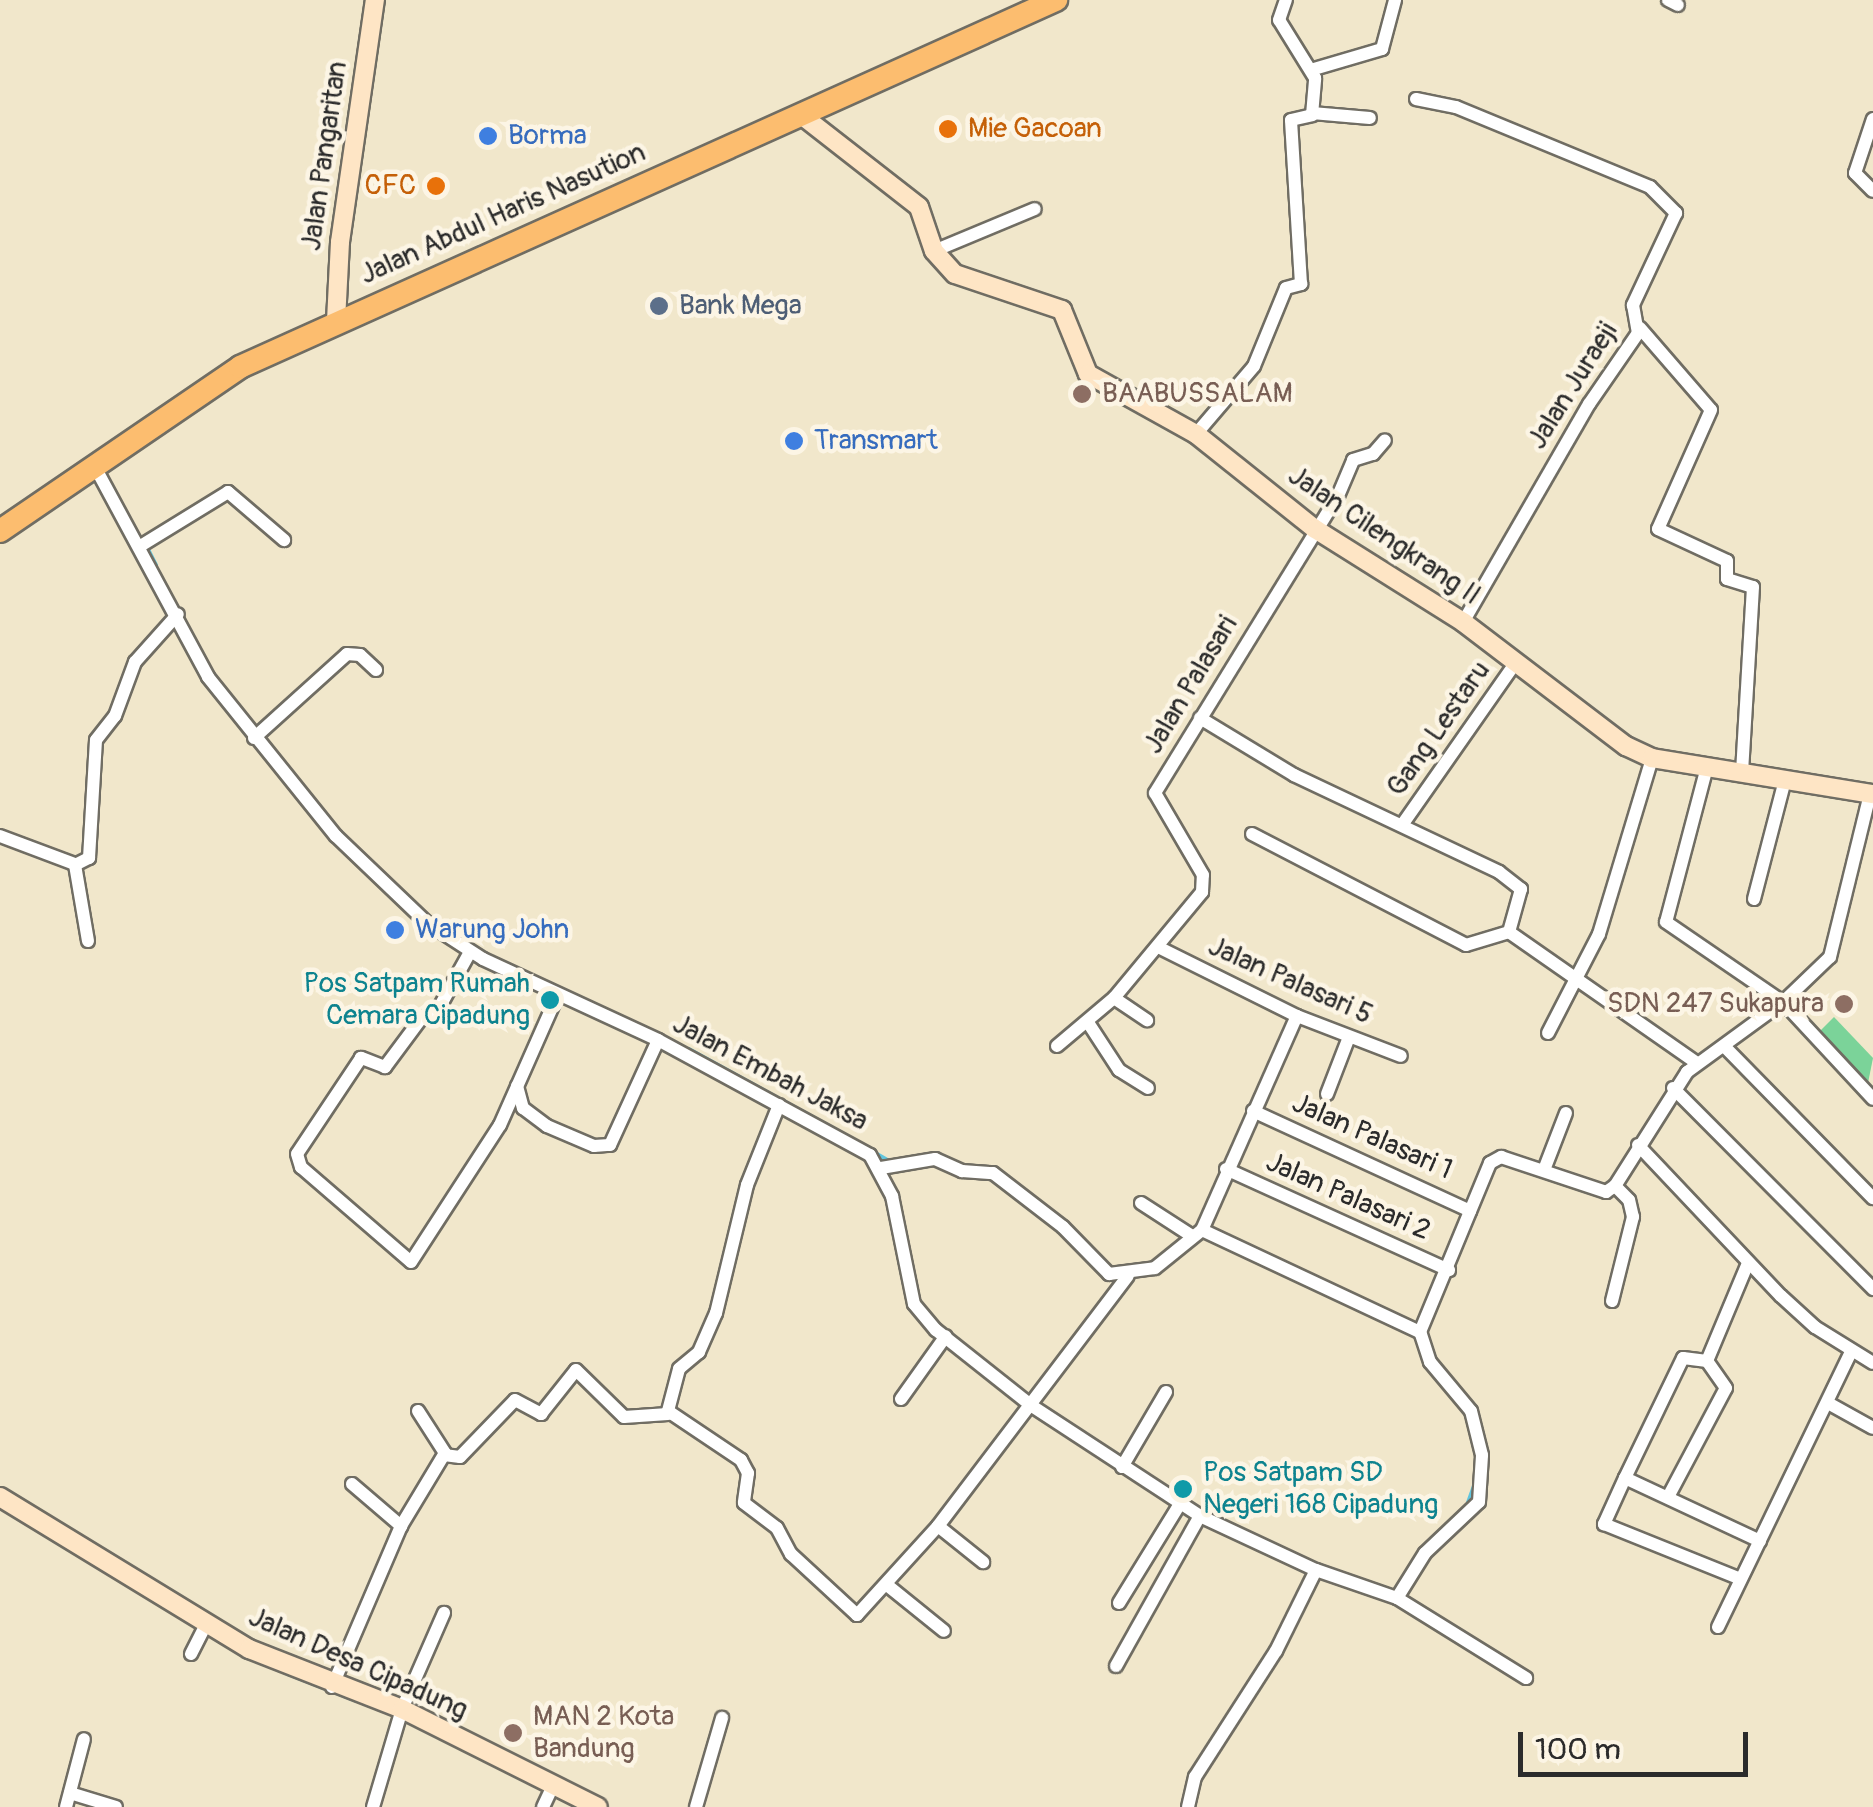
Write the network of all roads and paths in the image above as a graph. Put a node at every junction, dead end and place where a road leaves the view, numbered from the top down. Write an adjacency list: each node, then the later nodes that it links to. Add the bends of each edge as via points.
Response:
1 (375, 0): 14 (street, Jalan Pangaritan, via 340,242)
2 (1056, 0): 8 (highway, Jalan Abdul Haris Nasution)
3 (1286, 0): 5 (street, via 1279,20)
4 (1394, 0): 5 (street, via 1382,50)
5 (1314, 69): 7 (street)
6 (1416, 99): 15 (street, Jalan Juraeji, via 1472,114 1656,190 1676,213 1633,304)
7 (1312, 112): 9 (street); 16 (street, via 1291,120 1302,280 1286,288 1254,366)
8 (800, 114): 13 (street, via 919,207); 14 (highway, Jalan Abdul Haris Nasution)
9 (1370, 118)
10 (1873, 119): 11 (street, via 1855,173)
11 (1873, 191)
12 (1035, 209): 13 (street)
13 (934, 251): 16 (street, Jalan Cilengkrang II, via 970,280 1062,310 1088,374)
14 (336, 321): 18 (highway, Jalan Abdul Haris Nasution, via 240,368)
15 (1640, 328): 24 (street, Jalan Juraeji); 31 (street, via 1710,405 1706,429 1658,526 1727,561 1726,580 1753,587)
16 (1196, 434): 19 (street, Jalan Cilengkrang II)
17 (1385, 440): 19 (street, Jalan Palasari, via 1373,454 1353,460)
18 (92, 463): 20 (highway, Jalan Abdul Haris Nasution); 22 (street, Jalan Embah Jaksa)
19 (1315, 529): 24 (street, Jalan Cilengkrang II); 27 (street, Jalan Palasari)
20 (0, 530)
21 (284, 540): 22 (street, via 228,492)
22 (142, 546): 23 (street, Jalan Embah Jaksa)
23 (178, 614): 28 (street, Jalan Embah Jaksa, via 208,678); 37 (street, via 135,662 115,716 99,730 89,858)
24 (1463, 622): 25 (street, Jalan Cilengkrang II)
25 (1517, 661): 29 (street, Jalan Cilengkrang II, via 1626,746); 34 (street, Gang Lestaru)
26 (376, 670): 28 (street, via 360,654 347,654)
27 (1200, 718): 34 (street, via 1294,775); 41 (street, Jalan Palasari, via 1154,796 1204,886)
28 (254, 738): 42 (street, Jalan Embah Jaksa, via 369,870)
29 (1652, 758): 30 (street, Jalan Cilengkrang II); 43 (street)
30 (1706, 767): 31 (street, Jalan Cilengkrang II); 46 (street, via 1666,922)
31 (1742, 773): 32 (street, Jalan Cilengkrang II)
32 (1785, 780): 33 (street, Jalan Cilengkrang II); 38 (street)
33 (1871, 794): 46 (street, via 1836,948)
34 (1402, 825): 39 (street, via 1520,886)
35 (1252, 834): 39 (street, via 1466,945)
36 (0, 836): 37 (street)
37 (75, 864): 40 (street)
38 (1754, 899)
39 (1510, 932): 43 (street)
40 (88, 941)
41 (1160, 948): 45 (street, Jalan Palasari); 47 (street, Jalan Palasari 5)
42 (470, 952): 44 (street, Jalan Embah Jaksa); 57 (street, via 439,1008 420,1020 385,1067 362,1057 299,1149 299,1163 411,1262)
43 (1578, 978): 50 (street); 56 (street)
44 (558, 994): 52 (street, Jalan Embah Jaksa); 57 (street)
45 (1114, 998): 48 (street); 49 (street, Jalan Palasari)
46 (1783, 1002): 54 (street); 61 (street)
47 (1297, 1016): 51 (street, Jalan Palasari 5); 63 (street)
48 (1147, 1020)
49 (1088, 1024): 53 (street, Jalan Palasari); 58 (street, via 1119,1070)
50 (1548, 1034)
51 (1349, 1037): 55 (street, Jalan Palasari 5); 60 (street)
52 (658, 1040): 57 (street, via 610,1145 594,1146 547,1126 523,1108); 62 (street, Jalan Embah Jaksa)
53 (1057, 1046)
54 (1724, 1046): 56 (street); 70 (street)
55 (1400, 1056)
56 (1698, 1063): 59 (street)
57 (518, 1086)
58 (1148, 1088)
59 (1673, 1088): 65 (street); 77 (street)
60 (1327, 1094)
61 (1873, 1099)
62 (780, 1105): 66 (street, Jalan Embah Jaksa); 89 (street, via 747,1185 716,1313 699,1352 678,1369)
63 (1253, 1111): 67 (street); 72 (street, Jalan Palasari 1)
64 (1566, 1113): 68 (street)
65 (1638, 1145): 69 (street); 74 (street)
66 (881, 1168): 76 (street, via 935,1159 962,1171 993,1173 1063,1227 1100,1268); 80 (street, Jalan Embah Jaksa, via 914,1304)
67 (1226, 1169): 73 (street); 75 (street, Jalan Palasari 2)
68 (1544, 1170): 69 (street, via 1606,1192); 72 (street, via 1494,1158)
69 (1615, 1186): 78 (street, via 1629,1200 1633,1217)
70 (1873, 1198)
71 (1142, 1203): 73 (street)
72 (1470, 1211): 75 (street)
73 (1197, 1233): 76 (street, via 1154,1268); 79 (street)
74 (1748, 1263): 81 (street); 82 (street)
75 (1448, 1270): 79 (street)
76 (1128, 1276): 87 (street)
77 (1873, 1289)
78 (1612, 1301)
79 (1420, 1332): 106 (street, via 1430,1362 1471,1411 1482,1484 1478,1504 1425,1554)
80 (946, 1336): 85 (street); 87 (street, Jalan Embah Jaksa)
81 (1851, 1352): 83 (street); 86 (street)
82 (1707, 1361): 93 (street, via 1682,1358); 95 (street, via 1726,1388)
83 (1873, 1363)
84 (1166, 1392): 92 (street)
85 (901, 1399)
86 (1828, 1403): 90 (street); 101 (street)
87 (1032, 1406): 92 (street, Jalan Embah Jaksa); 100 (street)
88 (418, 1411): 91 (street, via 440,1437)
89 (668, 1414): 91 (street, via 624,1417 576,1370 541,1414 515,1400 460,1457); 105 (street, via 741,1460 748,1473 744,1503 777,1528 791,1554 858,1616)
90 (1873, 1428)
91 (444, 1456): 99 (street)
92 (1122, 1468): 97 (street, Jalan Embah Jaksa)
93 (1625, 1478): 95 (street); 104 (street, via 1604,1524)
94 (352, 1484): 99 (street)
95 (1668, 1497): 101 (street)
96 (1, 1500): 109 (street, Jalan Desa Cipadung)
97 (1180, 1504): 98 (street, Jalan Embah Jaksa); 107 (street)
98 (1200, 1516): 103 (street, Jalan Embah Jaksa); 113 (street)
99 (402, 1526): 115 (street)
100 (938, 1526): 102 (street); 105 (street)
101 (1760, 1541): 104 (street)
102 (982, 1562)
103 (1316, 1570): 106 (street, Jalan Embah Jaksa); 126 (street, via 1276,1651 1193,1780)
104 (1738, 1578): 110 (street)
105 (887, 1585): 111 (street)
106 (1397, 1598): 114 (street, Jalan Embah Jaksa)
107 (1119, 1603)
108 (444, 1612): 116 (street)
109 (206, 1625): 112 (street); 115 (street, Jalan Desa Cipadung)
110 (1718, 1627)
111 (944, 1632)
112 (191, 1654)
113 (1116, 1666)
114 (1526, 1678)
115 (332, 1687): 116 (street, Jalan Desa Cipadung)
116 (402, 1710): 119 (street, Jalan Desa Cipadung); 122 (street)
117 (722, 1718): 125 (street)
118 (84, 1739): 120 (street)
119 (554, 1786): 123 (street); 124 (street, Jalan Desa Cipadung)
120 (68, 1800): 121 (street)
121 (116, 1807)
122 (373, 1807)
123 (543, 1807)
124 (598, 1807)
125 (696, 1807)
126 (1188, 1807)

